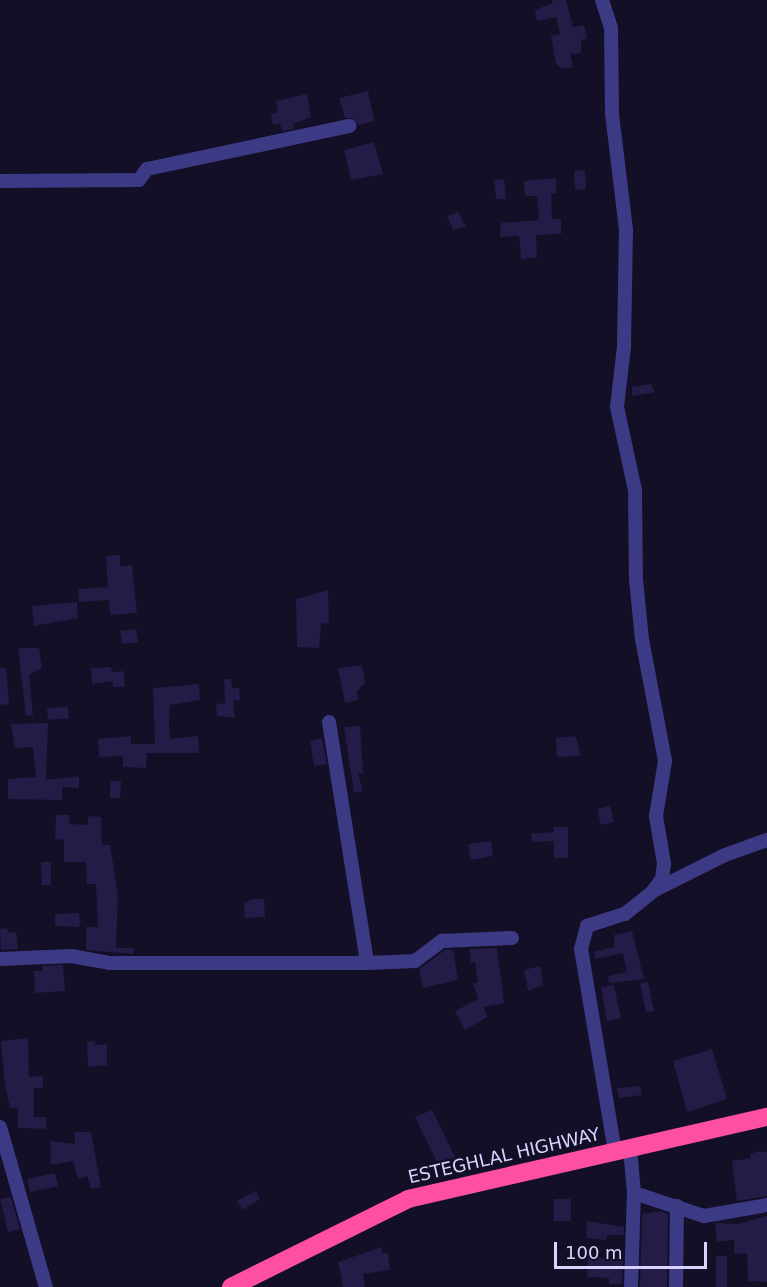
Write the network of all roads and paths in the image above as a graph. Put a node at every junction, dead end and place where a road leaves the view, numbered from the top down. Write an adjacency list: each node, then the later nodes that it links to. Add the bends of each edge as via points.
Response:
1 (602, 0): 6 (street, via 611,28 612,114 626,229 624,347 617,407 635,490 636,580 642,639 664,761 656,816 664,864 662,879)
2 (349, 126): 3 (street, via 147,169 139,180)
3 (0, 181)
4 (329, 722): 9 (street)
5 (767, 840): 6 (street, via 725,855)
6 (653, 891): 12 (street, via 625,914 587,926 582,937)
7 (512, 938): 9 (street, via 442,941 415,961)
8 (0, 959): 9 (street, via 71,956 109,963)
9 (367, 963)
10 (767, 1117): 12 (highway, ESTEGHLAL HIGHWAY)
11 (0, 1127): 16 (street)
12 (622, 1150): 13 (street); 17 (highway, ESTEGHLAL HIGHWAY, via 408,1199)
13 (634, 1193): 15 (street); 18 (street)
14 (767, 1205): 15 (street, via 704,1216)
15 (677, 1206): 19 (street)
16 (45, 1287)
17 (231, 1287)
18 (631, 1287)
19 (676, 1287)

